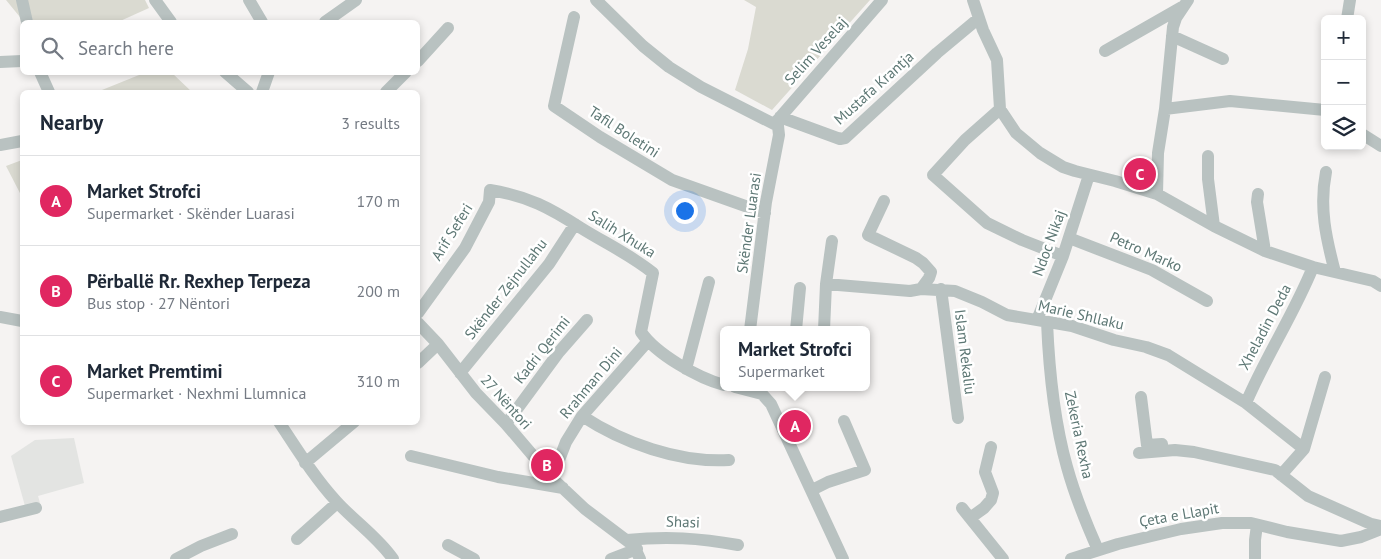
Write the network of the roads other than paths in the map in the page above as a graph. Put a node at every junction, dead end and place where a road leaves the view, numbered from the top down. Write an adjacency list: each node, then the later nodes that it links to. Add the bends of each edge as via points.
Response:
1 (22, 0): 13 (street)
2 (155, 0): 14 (street)
3 (249, 0): 15 (street)
4 (356, 0): 16 (street)
5 (596, 0): 35 (street, via 643,46 676,72 701,87)
6 (882, 0): 35 (street, Selim Veselaj)
7 (973, 0): 12 (street)
8 (1350, 0): 10 (street)
9 (1184, 2): 18 (street); 19 (street)
10 (1348, 15)
11 (574, 17): 47 (street, Tafil Boletini, via 554,106 667,178)
12 (979, 18): 32 (street, via 997,60); 35 (street, Mustafa Krantja, via 845,138)
13 (27, 20)
14 (170, 20)
15 (261, 20)
16 (328, 20)
17 (448, 28): 20 (street)
18 (1172, 36): 21 (street); 33 (street)
19 (1105, 51)
20 (420, 59)
21 (1223, 59)
22 (20, 61): 23 (street)
23 (0, 62)
24 (41, 75): 28 (street)
25 (228, 75): 29 (street)
26 (268, 75): 30 (street)
27 (403, 75): 31 (street)
28 (48, 90)
29 (246, 90)
30 (263, 90)
31 (388, 90)
32 (1000, 109): 42 (street, via 1016,132 1040,153 1063,167); 53 (street, via 933,175 987,223)
33 (1165, 109): 34 (street, via 1230,101); 44 (street, via 1156,171)
34 (1321, 110)
35 (777, 120): 47 (street, Skënder Luarasi, via 779,135)
36 (1366, 137): 39 (street)
37 (20, 141): 38 (street)
38 (0, 145)
39 (1381, 146)
40 (1208, 156): 49 (street)
41 (1326, 172): 55 (street, via 1323,220)
42 (1089, 175): 44 (street); 50 (street, Ndoc Nikaj)
43 (490, 190): 48 (street, Salih Xhuka, via 529,199); 63 (street, Arif Seferi, via 490,202 465,248)
44 (1157, 194): 49 (street)
45 (1258, 194): 52 (street)
46 (884, 201): 60 (street, via 868,235 923,263 931,272)
47 (765, 213): 69 (street, Skënder Luarasi)
48 (575, 224): 72 (street, Salih Xhuka, via 653,273 641,332); 76 (street, Skënder Zejnullahu, via 549,264)
49 (1214, 226): 52 (street)
50 (1069, 238): 53 (street, Ndoc Nikaj); 62 (street, Petro Marko, via 1152,270)
51 (832, 241): 57 (street)
52 (1265, 251): 54 (street)
53 (1063, 256): 67 (street, Ndoc Nikaj)
54 (1312, 267): 55 (street); 81 (street, Xheladin Deda, via 1302,294)
55 (1335, 272): 58 (street)
56 (709, 282): 75 (street)
57 (826, 284): 60 (street, Marie Shllaku, via 904,291); 71 (street)
58 (1381, 286)
59 (800, 288): 70 (street)
60 (921, 289): 61 (street, Marie Shllaku)
61 (941, 289): 67 (street, Marie Shllaku, via 955,291 1007,315); 83 (street, Islam Rekaliu)
62 (1207, 301)
63 (420, 309)
64 (0, 317): 66 (street)
65 (587, 320): 85 (street, Kadri Qerimi)
66 (20, 321)
67 (1042, 321): 81 (street, Marie Shllaku, via 1158,350); 109 (street, Zekeria Rexha, via 1061,443 1073,488)
68 (420, 325): 73 (street, 27 Nëntori)
69 (751, 326)
70 (796, 326)
71 (824, 326)
72 (648, 341): 75 (street); 82 (street, Rrahman Dini)
73 (438, 344): 74 (street); 76 (street, 27 Nëntori)
74 (420, 361)
75 (686, 369): 78 (street)
76 (460, 373): 85 (street, 27 Nëntori)
77 (1325, 377): 89 (street)
78 (720, 383)
79 (762, 391): 98 (street)
80 (1141, 397): 93 (street, via 1147,445 1198,447)
81 (1246, 403): 89 (street, Marie Shllaku)
82 (582, 416): 92 (street, via 610,433 664,452 694,460); 96 (street, Rrahman Dini, via 566,442)
83 (958, 418)
84 (844, 420): 98 (street, via 865,470)
85 (506, 424): 96 (street, 27 Nëntori)
86 (280, 425): 94 (street)
87 (351, 425): 94 (street)
88 (990, 447): 116 (street, via 985,472 993,493 991,500 984,508 966,513)
89 (1304, 449): 95 (street)
90 (1139, 453): 93 (street, via 1175,450)
91 (411, 456): 97 (street, via 498,477)
92 (729, 460)
93 (1234, 461): 95 (street, via 1275,470)
94 (305, 462): 99 (street)
95 (1281, 475): 103 (street, via 1318,502)
96 (552, 478): 97 (street, 27 Nëntori)
97 (563, 488): 106 (street, 27 Nëntori)
98 (812, 490): 115 (street)
99 (337, 504): 105 (street); 111 (street)
100 (36, 508): 101 (street)
101 (0, 517)
102 (1257, 524): 103 (street, Çeta e Llapit, via 1341,541); 109 (street, Çeta e Llapit, via 1201,525); 118 (street)
103 (1381, 528)
104 (232, 534): 112 (street)
105 (297, 539)
106 (627, 540): 108 (street, Shasi, via 683,537); 110 (street, 27 Nëntori)
107 (448, 545): 113 (street)
108 (738, 545)
109 (1098, 550): 117 (street, Çeta e Llapit)
110 (638, 554): 114 (street)
111 (391, 558)
112 (176, 559)
113 (474, 559)
114 (611, 559)
115 (843, 559)
116 (1003, 559)
117 (1071, 559)
118 (1255, 559)

